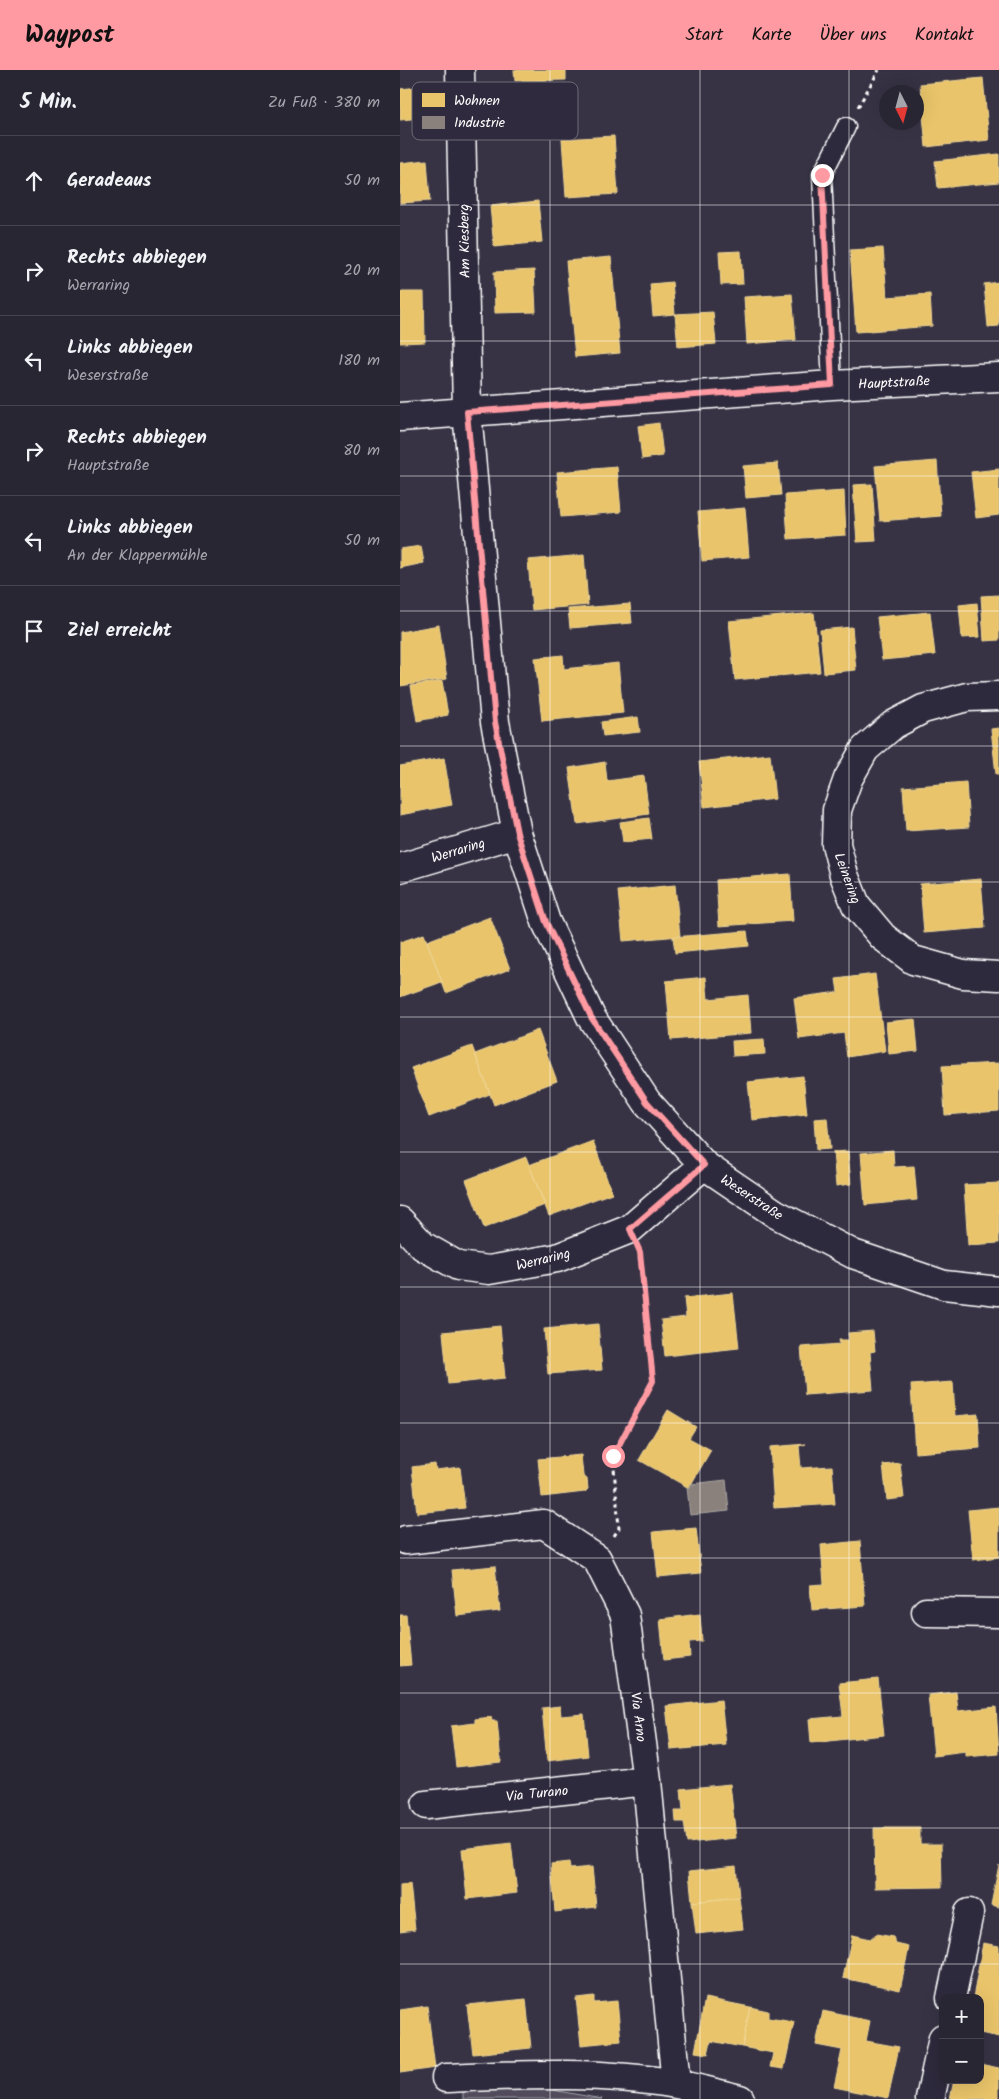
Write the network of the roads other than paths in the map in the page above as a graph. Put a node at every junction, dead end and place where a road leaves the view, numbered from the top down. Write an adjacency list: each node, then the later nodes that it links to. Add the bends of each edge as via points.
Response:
1 (846, 127): 4 (lane, via 822,175)
2 (461, 140): 5 (street, Am Kiesberg)
3 (999, 377): 4 (street, Hauptstraße)
4 (832, 385): 5 (street, Hauptstraße)
5 (467, 412): 6 (street, Hauptstraße); 8 (street, Weserstraße, via 495,722)
6 (400, 416)
7 (999, 696): 10 (street, Leinering, via 967,697 923,709 893,725 865,749 848,779 837,810 836,844 856,905 883,938 913,960 963,974)
8 (517, 833): 9 (street, Werraring); 11 (street, Weserstraße, via 546,922 591,1017 647,1102)
9 (400, 868)
10 (999, 976)
11 (704, 1165): 12 (street, Werraring, via 630,1229 557,1258 489,1270 458,1266 423,1246); 13 (street, Weserstraße, via 776,1214 853,1254 944,1285)
12 (400, 1221)
13 (999, 1291)
14 (406, 1540): 17 (street, Via Arno, via 544,1524 597,1558 625,1615)
15 (926, 1612): 16 (street)
16 (999, 1612)
17 (647, 1782): 18 (street, Via Turano); 23 (street, Via Arno)
18 (426, 1805)
19 (969, 1913): 20 (street)
20 (952, 1994)
21 (943, 2039): 25 (street)
22 (446, 2078): 23 (street, via 550,2074)
23 (676, 2084): 24 (street)
24 (740, 2099)
25 (930, 2099)

